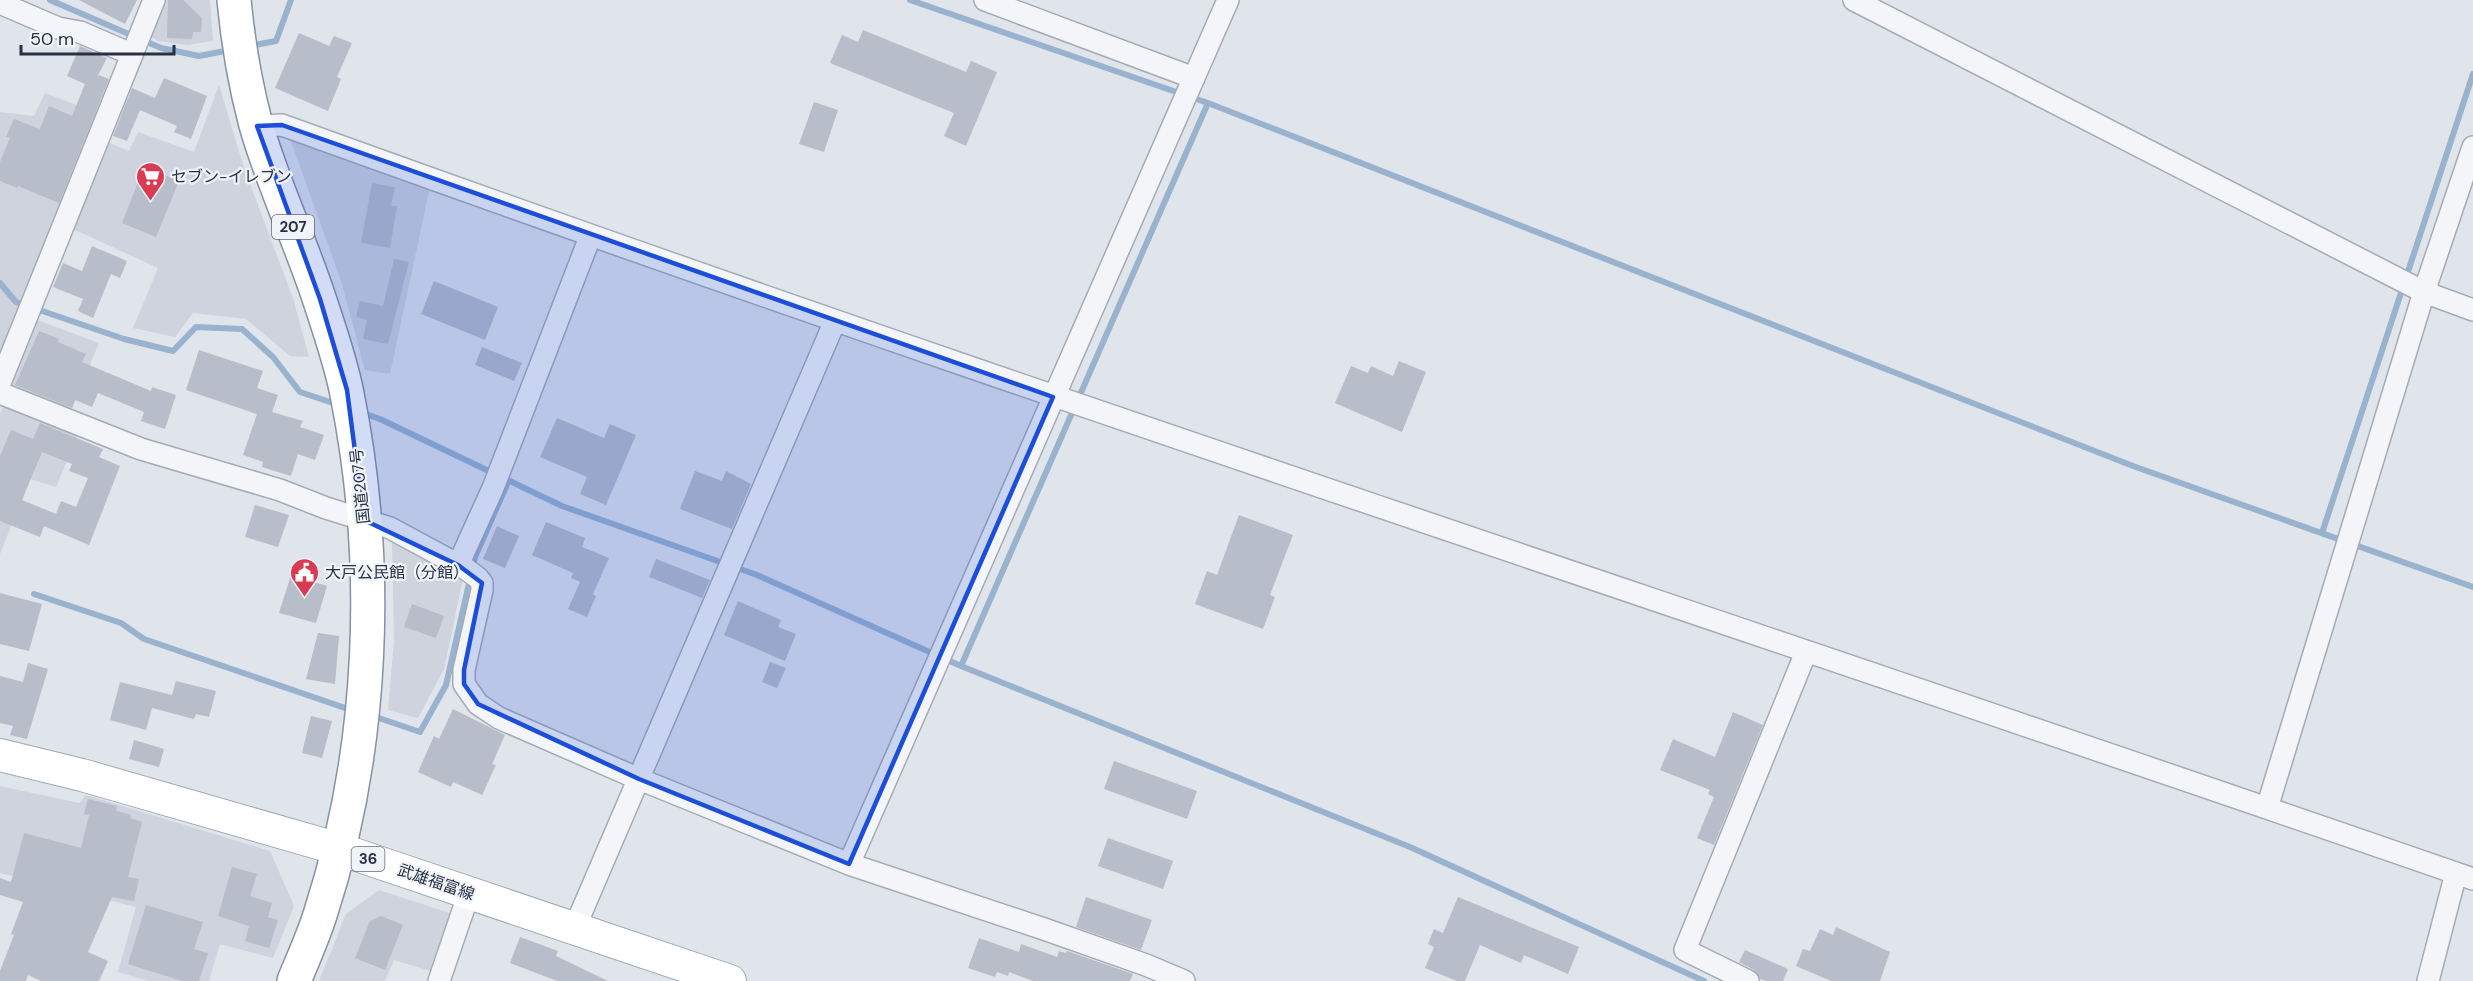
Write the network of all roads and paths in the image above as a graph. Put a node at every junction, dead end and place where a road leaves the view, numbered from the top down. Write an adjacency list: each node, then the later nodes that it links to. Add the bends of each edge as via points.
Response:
1 (154, 0): 7 (street)
2 (234, 0): 9 (highway, 国道207号 / 207, via 242,64)
3 (985, 0): 8 (street)
4 (1228, 0): 8 (street)
5 (1854, 0): 12 (street)
6 (0, 3): 7 (street, via 58,28)
7 (135, 44): 15 (street)
8 (1188, 91): 17 (street)
9 (256, 126): 11 (street, via 282,125); 18 (highway, 国道207号 / 207, via 320,299 347,390)
10 (2473, 147): 12 (street)
11 (590, 237): 14 (street); 19 (street, via 493,488)
12 (2410, 285): 13 (street); 23 (street, via 2347,548)
13 (2473, 310)
14 (835, 321): 17 (street); 22 (street)
15 (0, 383)
16 (0, 393): 18 (street, via 141,449)
17 (1068, 402): 20 (street); 25 (street, via 946,641)
18 (364, 519): 19 (street, via 390,528); 24 (highway, 国道207号 / 207, via 368,619 362,712)
19 (468, 571): 22 (street, via 482,583 464,670 464,684 478,704 499,718)
20 (1806, 652): 23 (street); 33 (street, via 1685,950)
21 (0, 755): 24 (main road, 武雄福富線 / 36)
22 (639, 779): 25 (street); 28 (street)
23 (2267, 808): 26 (street)
24 (339, 849): 27 (main road, 武雄福富線 / 36); 29 (highway, 国道207号 / 207, via 320,916)
25 (849, 864): 32 (street)
26 (2464, 876): 34 (street)
27 (469, 894): 28 (main road, 武雄福富線 / 36); 30 (street)
28 (574, 927): 31 (main road, 武雄福富線 / 36)
29 (294, 981)
30 (439, 981)
31 (730, 981)
32 (1184, 981)
33 (1748, 981)
34 (2428, 981)

